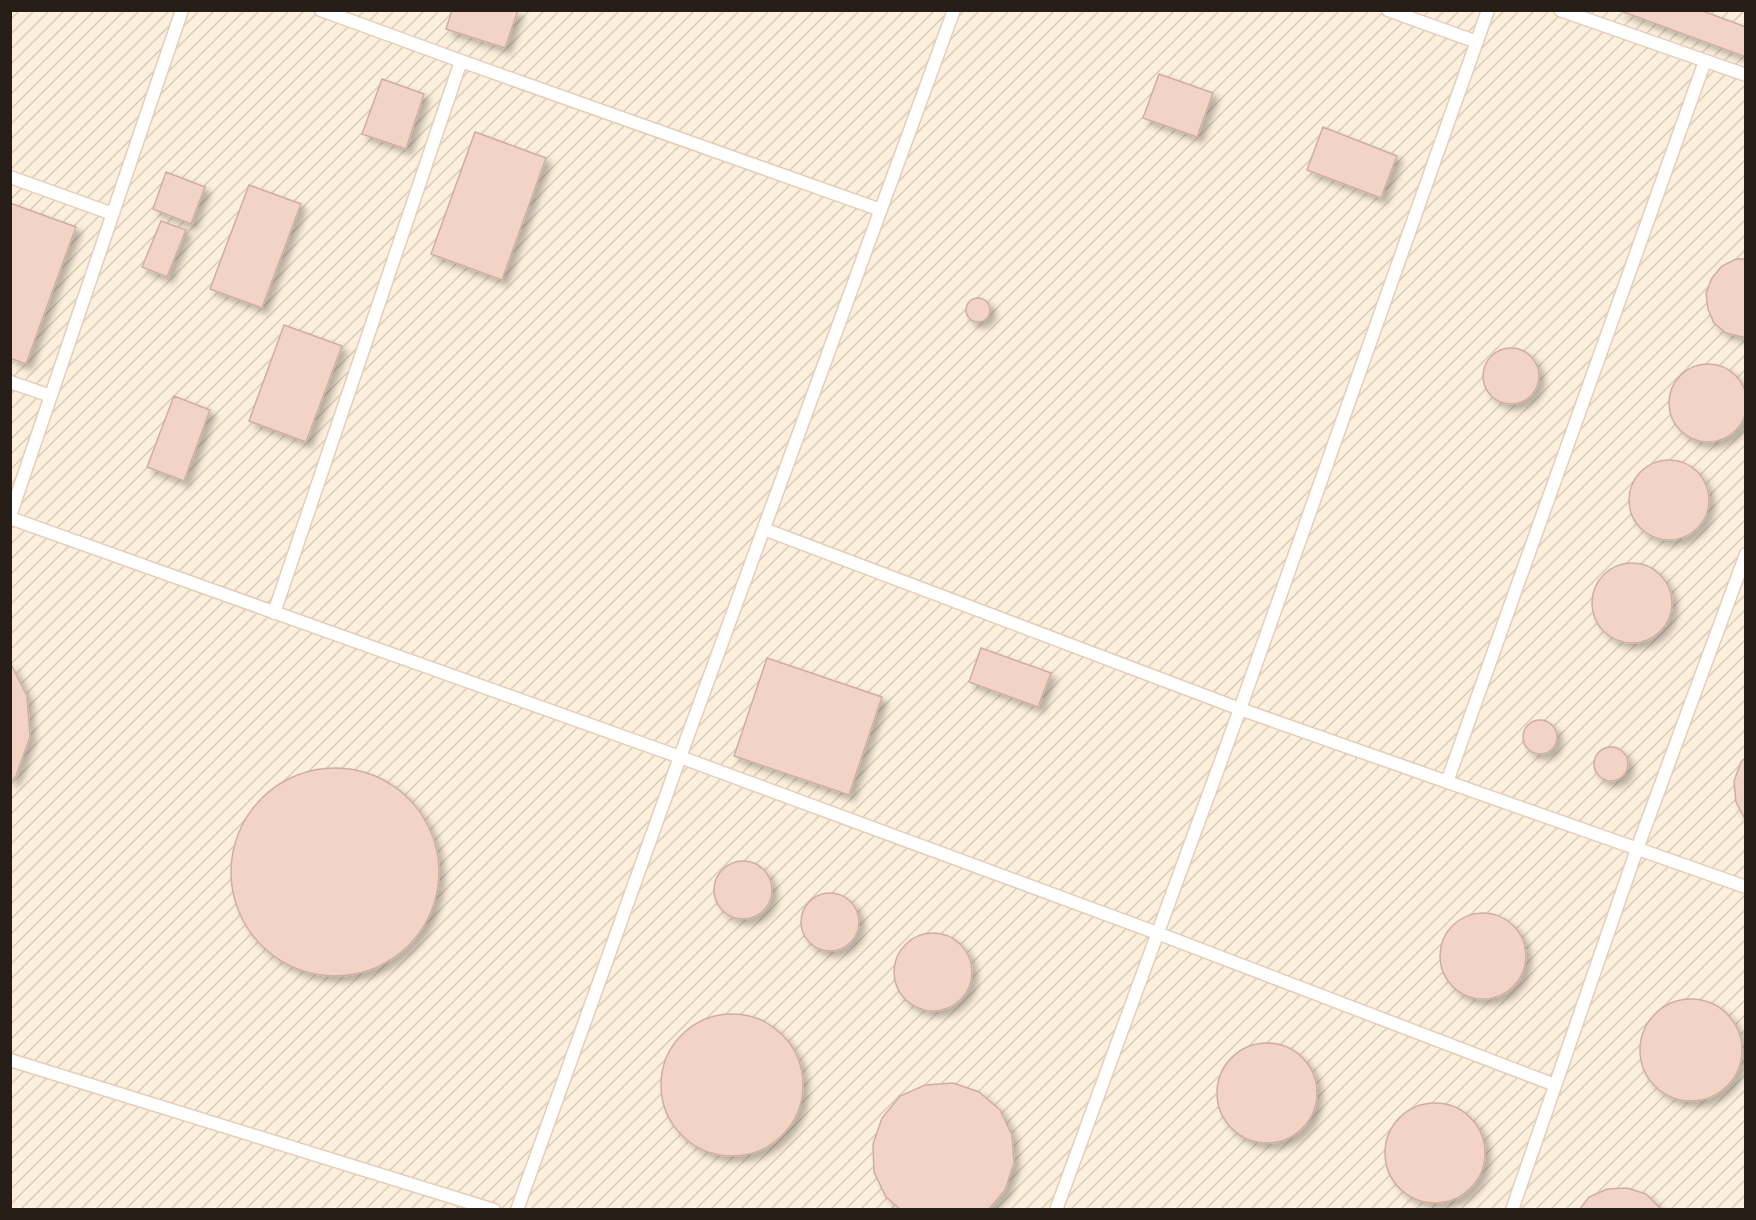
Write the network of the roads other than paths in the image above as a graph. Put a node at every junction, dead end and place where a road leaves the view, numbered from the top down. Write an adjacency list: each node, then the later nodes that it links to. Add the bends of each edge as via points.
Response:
1 (182, 10): 13 (lane)
2 (321, 10): 8 (lane)
3 (954, 10): 12 (lane)
4 (1388, 10): 7 (lane)
5 (1488, 10): 7 (lane)
6 (1560, 10): 9 (lane)
7 (1477, 42): 20 (lane)
8 (461, 61): 12 (lane); 19 (lane)
9 (1705, 61): 10 (lane); 22 (lane)
10 (1746, 75)
11 (10, 177): 13 (lane)
12 (881, 210): 17 (lane)
13 (113, 214): 15 (lane)
14 (10, 382): 15 (lane)
15 (51, 396): 16 (lane)
16 (10, 517): 19 (lane)
17 (764, 529): 20 (lane); 21 (lane)
18 (1746, 554): 23 (lane)
19 (274, 613): 21 (lane)
20 (1240, 708): 22 (lane); 25 (lane)
21 (680, 757): 25 (lane); 29 (lane)
22 (1447, 782): 23 (lane)
23 (1637, 849): 24 (lane); 27 (lane)
24 (1746, 887)
25 (1157, 933): 27 (lane); 30 (lane)
26 (10, 1060): 28 (lane)
27 (1555, 1085): 31 (lane)
28 (494, 1209)
29 (517, 1209)
30 (1056, 1209)
31 (1512, 1209)

